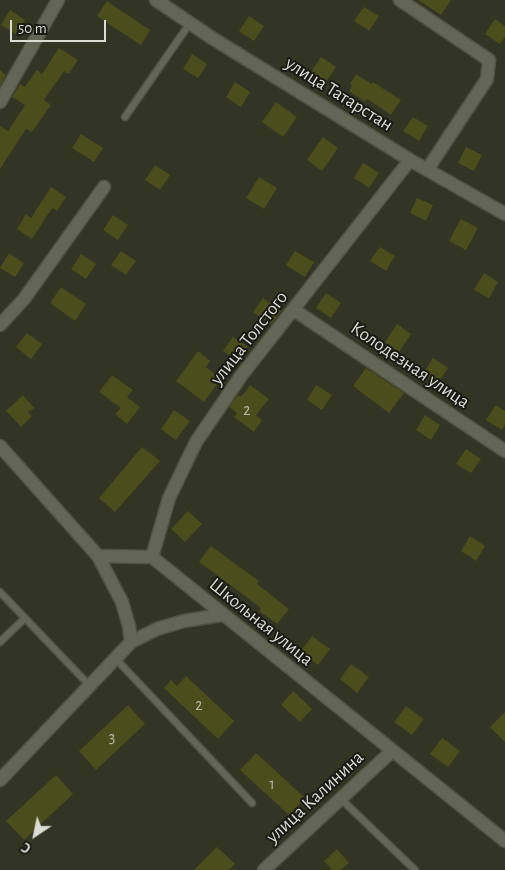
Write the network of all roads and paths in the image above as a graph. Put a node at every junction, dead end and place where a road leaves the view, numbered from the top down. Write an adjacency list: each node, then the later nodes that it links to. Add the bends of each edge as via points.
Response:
1 (58, 0): 5 (street)
2 (156, 0): 4 (street, улица Татарстан)
3 (400, 0): 8 (street, via 489,60 487,79)
4 (190, 23): 6 (lane); 7 (street, улица Татарстан)
5 (0, 102)
6 (125, 117)
7 (410, 160): 8 (street, улица Татарстан); 11 (street, улица Толстого)
8 (427, 170): 10 (street, улица Татарстан)
9 (104, 187): 12 (street, via 24,299)
10 (505, 214)
11 (294, 310): 14 (street, Колодезная улица); 16 (street, улица Толстого, via 241,376 196,442 169,498)
12 (0, 325)
13 (0, 446): 15 (street)
14 (505, 450)
15 (98, 556): 16 (street); 21 (street, via 122,602)
16 (152, 557): 18 (street, Школьная улица)
17 (0, 592): 19 (lane)
18 (221, 615): 21 (street, via 157,629); 24 (street, Школьная улица)
19 (26, 618): 20 (lane); 23 (lane)
20 (0, 642)
21 (131, 642): 22 (street)
22 (116, 658): 23 (street); 27 (lane)
23 (90, 686): 25 (street)
24 (392, 751): 26 (street, улица Калинина); 28 (street, Школьная улица)
25 (0, 780)
26 (341, 799): 29 (street, улица Калинина); 30 (lane)
27 (252, 803)
28 (505, 841)
29 (264, 870)
30 (415, 870)

